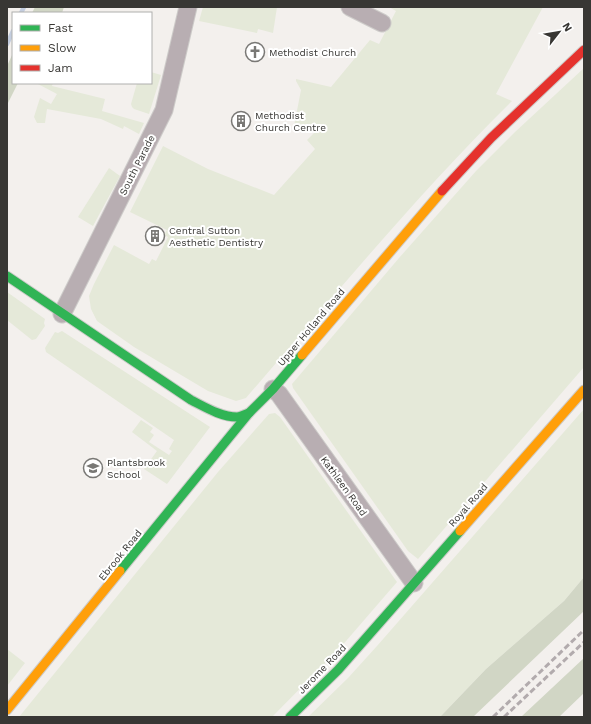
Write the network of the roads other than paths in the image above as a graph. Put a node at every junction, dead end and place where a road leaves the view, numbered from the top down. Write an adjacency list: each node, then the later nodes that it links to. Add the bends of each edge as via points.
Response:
1 (188, 7): 6 (street, South Parade, via 164,110)
2 (350, 7): 3 (street)
3 (382, 23)
4 (584, 50): 7 (street, Upper Holland Road, via 491,138 454,177)
5 (7, 276): 6 (street)
6 (62, 314): 9 (street, via 192,400 230,416 238,417)
7 (273, 389): 9 (street, Upper Holland Road); 10 (street, Kathleen Road)
8 (584, 390): 10 (street, Royal Road)
9 (249, 413): 12 (street, Ebrook Road)
10 (414, 583): 11 (street, Royal Road)
11 (368, 636): 13 (street, Jerome Road)
12 (7, 710)
13 (290, 717)

